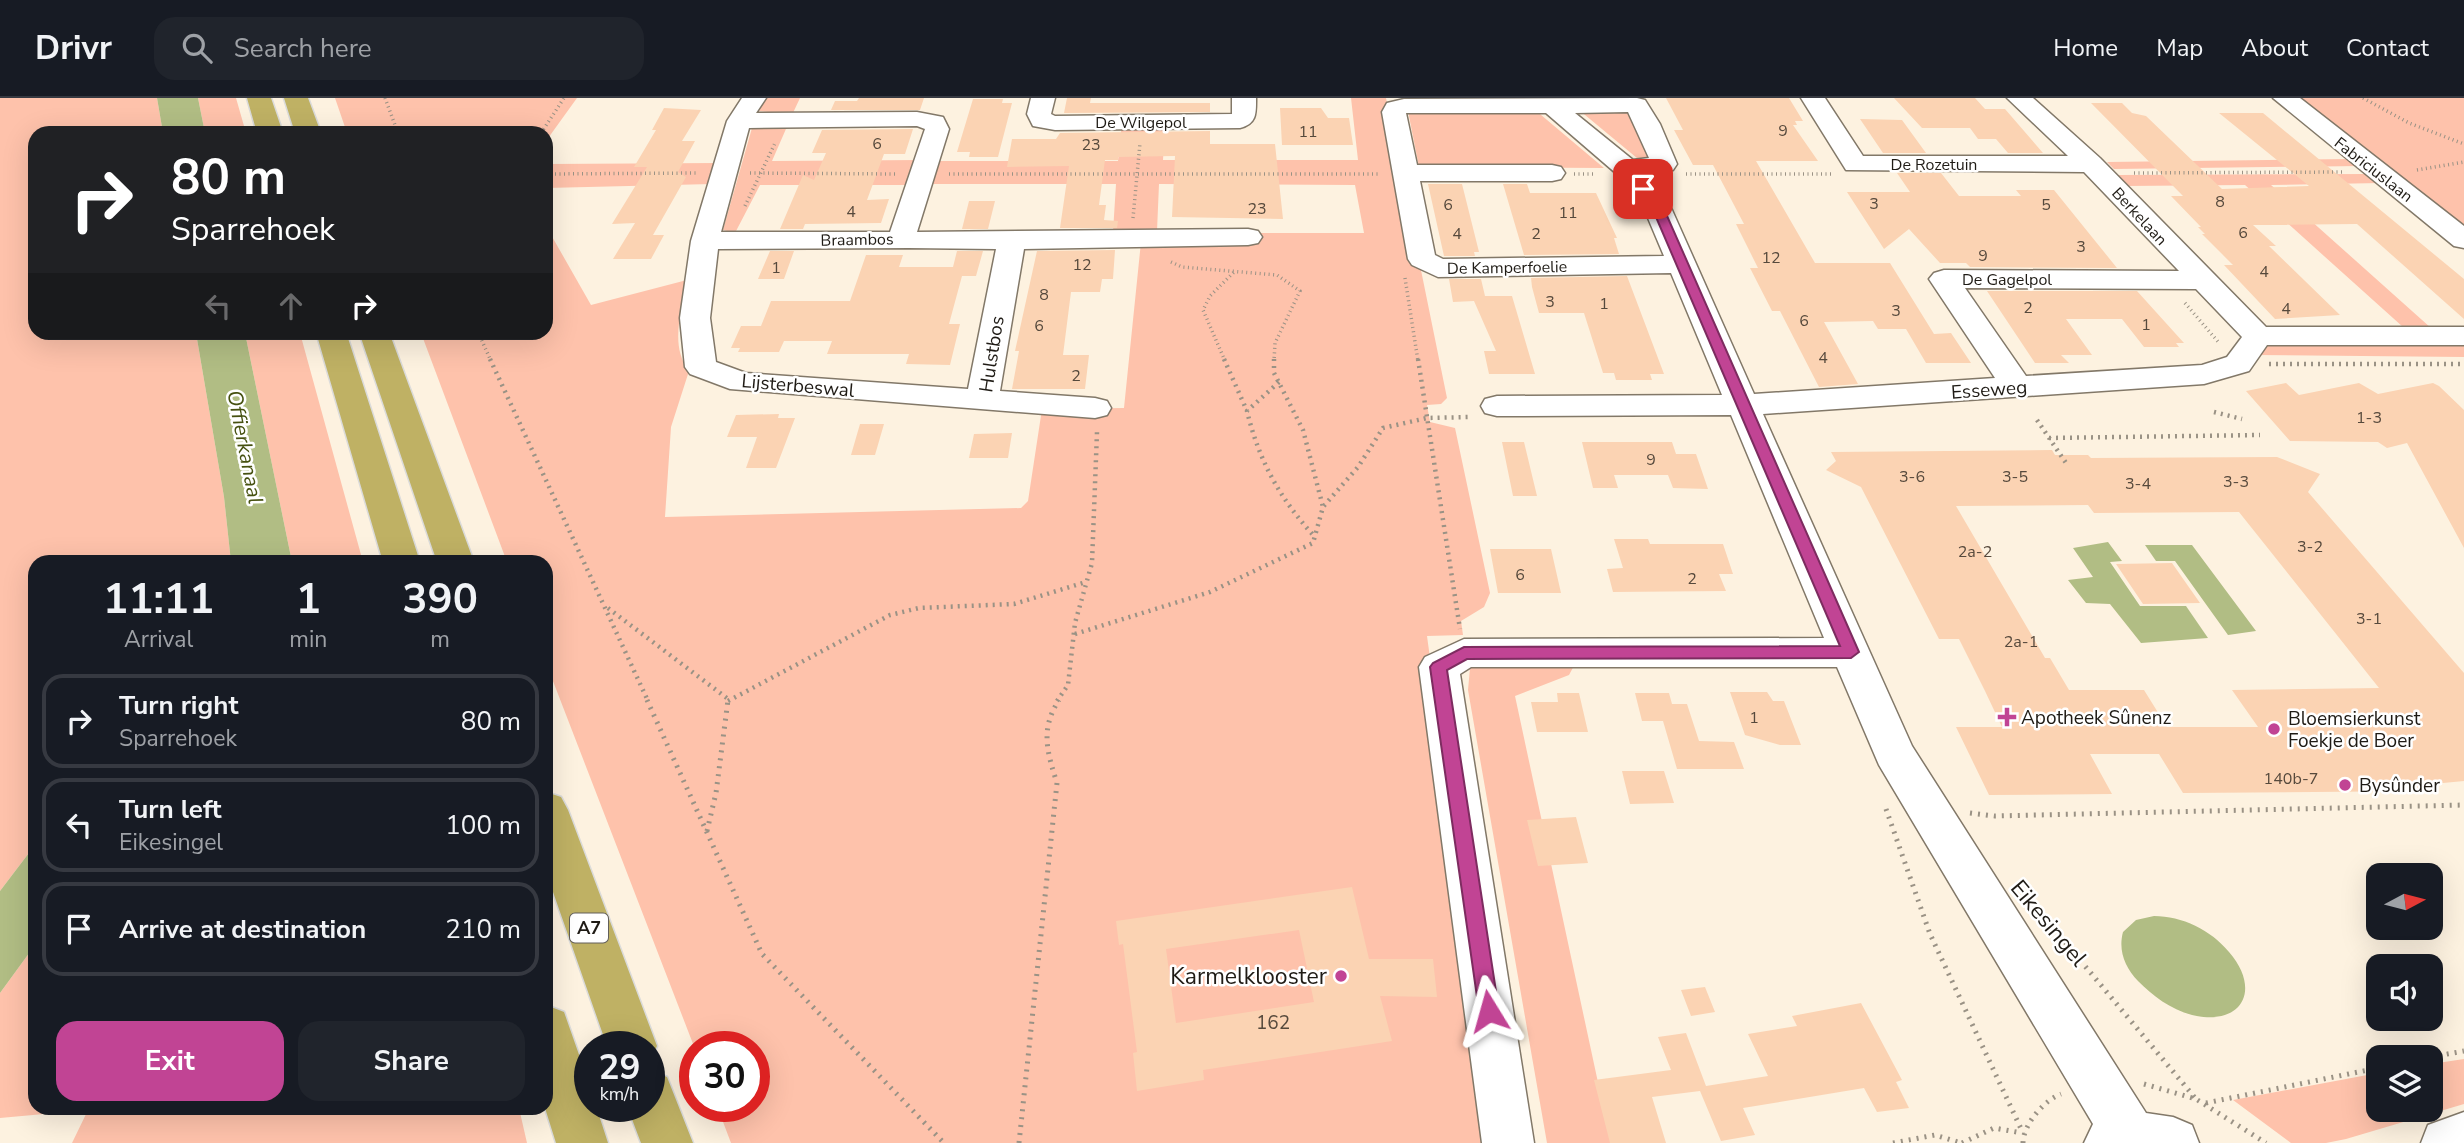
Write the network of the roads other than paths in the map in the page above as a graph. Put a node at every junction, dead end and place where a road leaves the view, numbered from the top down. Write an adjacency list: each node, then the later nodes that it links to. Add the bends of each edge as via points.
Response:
1 (259, 98): 11 (highway)
2 (296, 98): 12 (highway)
3 (754, 98): 10 (street)
4 (1043, 98): 5 (street, De Wilgepol, via 1042,121 1240,121)
5 (1244, 98)
6 (1813, 98): 13 (street, De Rozetuin, via 1855,164)
7 (2019, 98): 13 (street, Berkelaan)
8 (2285, 98): 20 (street, Fabriciuslaan)
9 (1548, 102): 14 (street, Eikesingel); 14 (street, via 1636,105 1664,163); 15 (street, De Kamperfoelie, via 1396,108)
10 (739, 121): 18 (street, Braambos, via 934,122 937,129); 21 (street, via 724,173)
11 (268, 126)
12 (306, 126)
13 (2091, 164): 23 (street, Berkelaan)
14 (1627, 169): 22 (street, Eikesingel, via 1658,209)
15 (1405, 173): 16 (street); 22 (street, De Kamperfoelie, via 1422,259 1438,268)
16 (1552, 173)
17 (1248, 237): 19 (street)
18 (901, 239): 19 (street); 21 (street, Braambos)
19 (1012, 239): 29 (street, Hulstbos)
20 (2464, 240)
21 (717, 241): 29 (street, Lijsterbeswal, via 695,318 701,367 741,382)
22 (1682, 264): 30 (street, Eikesingel)
23 (2201, 280): 24 (street, Berkelaan); 28 (street, De Gagelpol, via 1944,279)
24 (2258, 336): 25 (street); 28 (street, Esseweg, via 2238,364 2204,374)
25 (2464, 336)
26 (333, 340): 33 (highway)
27 (377, 340): 34 (highway)
28 (2017, 387): 30 (street, Esseweg)
29 (982, 400): 32 (street, Hulstbos)
30 (1743, 405): 31 (street, Esseweg); 35 (street, Eikesingel)
31 (1497, 406)
32 (1095, 408)
33 (400, 555)
34 (454, 555)
35 (1851, 652): 40 (street, Eikesingel, via 1894,753); 44 (street, via 1464,653 1438,667)
36 (553, 829): 37 (highway, A7)
37 (627, 1031)
38 (553, 1050): 42 (highway)
39 (659, 1122): 43 (highway)
40 (2152, 1130)
41 (2464, 1138): 45 (street)
42 (582, 1143)
43 (667, 1143)
44 (1508, 1143)
45 (2447, 1143)

